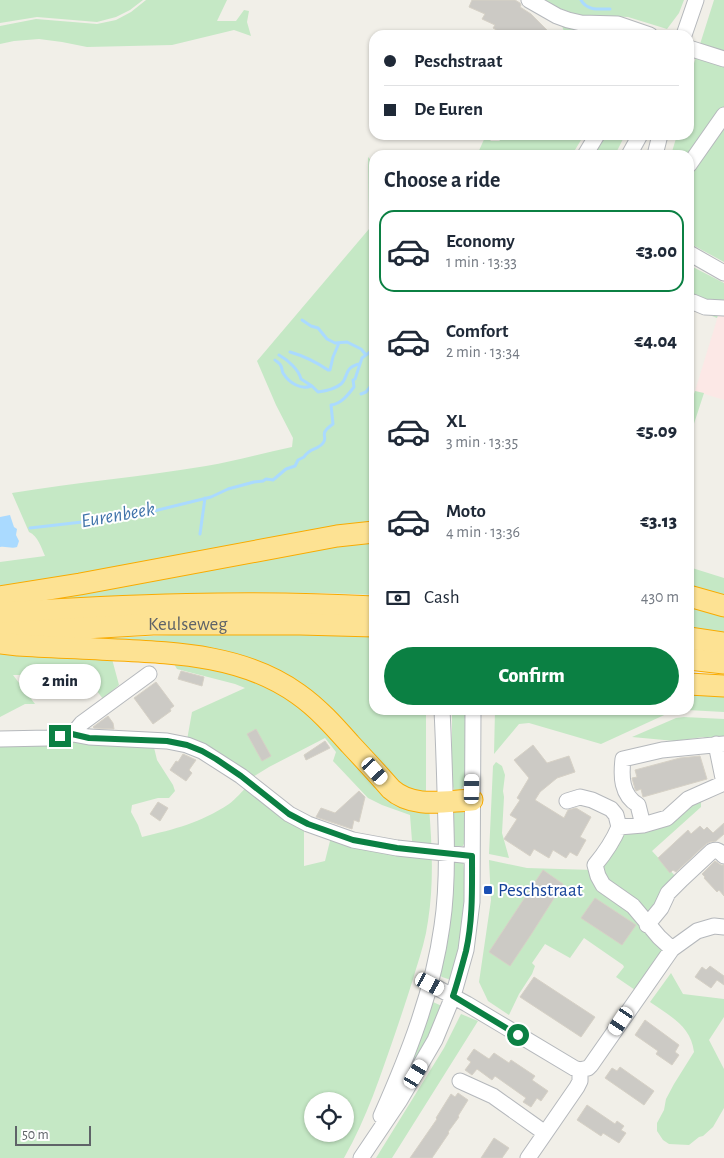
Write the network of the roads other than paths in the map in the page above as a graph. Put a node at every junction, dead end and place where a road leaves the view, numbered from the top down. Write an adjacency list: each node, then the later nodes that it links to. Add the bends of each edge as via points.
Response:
1 (530, 0): 4 (street, via 568,20 618,24)
2 (696, 0): 3 (street)
3 (686, 29)
4 (632, 30)
5 (694, 50): 6 (street)
6 (724, 60)
7 (724, 115): 8 (street)
8 (694, 158)
9 (694, 256): 10 (street)
10 (724, 273)
11 (694, 303): 12 (street)
12 (724, 308)
13 (369, 533): 14 (highway)
14 (0, 597)
15 (694, 597): 16 (highway)
16 (724, 606)
17 (369, 607): 18 (highway, Keulseweg, via 223,604)
18 (0, 613)
19 (369, 626): 20 (highway, Keulseweg, via 153,624)
20 (0, 633)
21 (694, 639): 23 (highway)
22 (0, 642): 36 (highway, via 154,652 239,664 298,694 320,712 400,796 420,802)
23 (724, 643)
24 (694, 660): 25 (highway)
25 (724, 663)
26 (149, 674): 31 (street, via 82,723)
27 (694, 684): 28 (highway)
28 (724, 686)
29 (442, 715): 36 (street)
30 (473, 715): 35 (street)
31 (72, 734): 32 (street); 40 (street, via 187,745 216,759 289,814 308,824 353,840)
32 (0, 740)
33 (720, 744): 34 (street); 38 (street, via 662,750 623,759 624,789 632,802 638,805)
34 (724, 783): 38 (street, via 688,799 667,818)
35 (472, 800): 36 (highway); 41 (street)
36 (446, 801): 40 (street)
37 (567, 801): 39 (street, via 580,797 611,809)
38 (643, 825): 39 (street)
39 (619, 827): 43 (street, via 596,865 598,876 603,885 633,906)
40 (446, 853): 41 (street); 46 (street, via 443,924)
41 (472, 856): 47 (street, via 469,934)
42 (724, 856): 43 (street, via 719,851 712,851 668,893)
43 (647, 924): 45 (street)
44 (724, 927): 45 (street, via 697,931)
45 (672, 949): 48 (street, via 592,1065)
46 (430, 984): 47 (street); 51 (street, via 406,1058)
47 (453, 996): 48 (street); 51 (street, via 425,1058)
48 (580, 1070): 50 (street, via 577,1087)
49 (460, 1081): 50 (street, via 493,1096)
50 (545, 1133): 52 (street)
51 (365, 1152)
52 (528, 1158)

